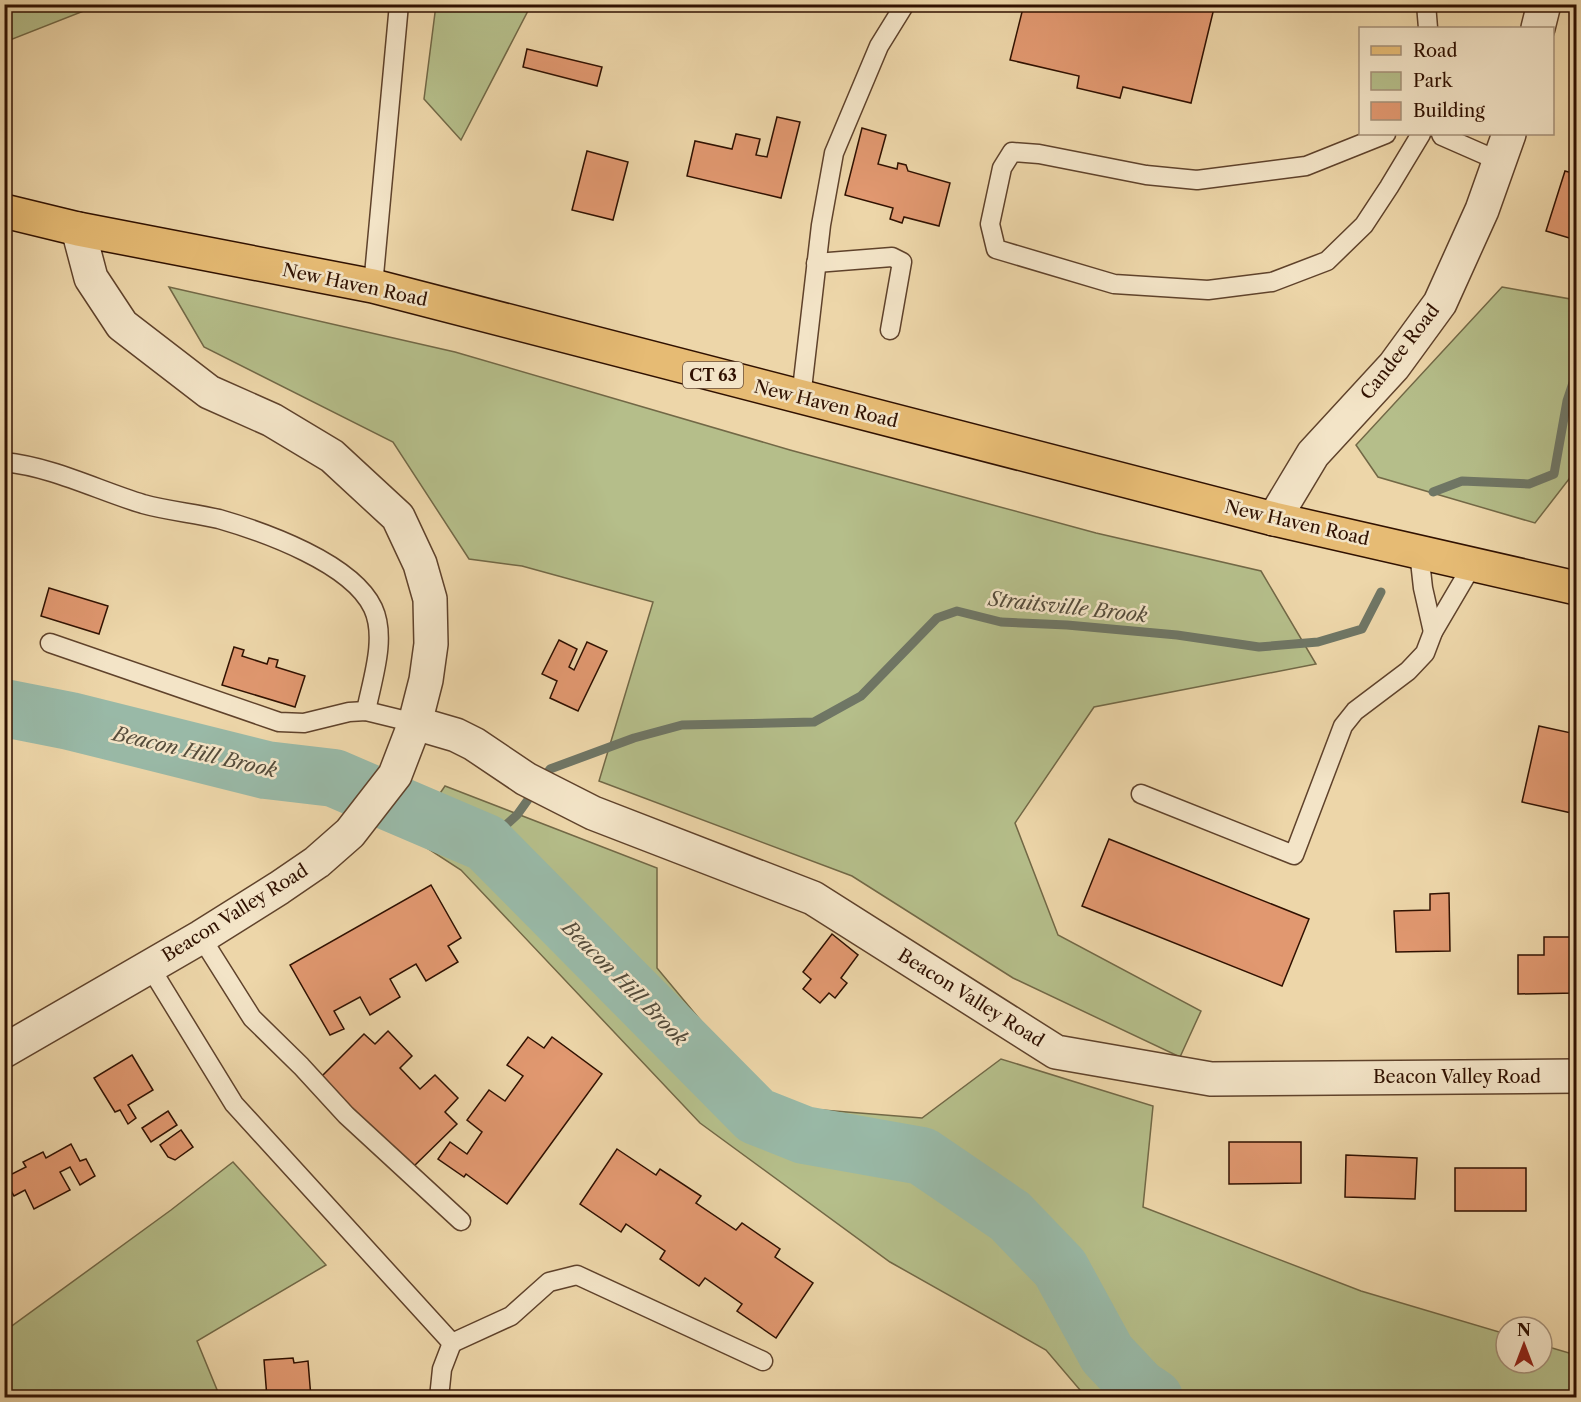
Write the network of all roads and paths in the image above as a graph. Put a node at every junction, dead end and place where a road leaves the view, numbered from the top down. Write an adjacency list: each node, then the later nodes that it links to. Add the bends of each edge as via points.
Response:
1 (399, 4): 14 (lane)
2 (905, 4): 13 (lane, via 879,46 834,153)
3 (1426, 4): 5 (lane)
4 (1544, 4): 6 (street)
5 (1428, 27)
6 (1538, 27)
7 (1384, 135): 8 (lane, via 1306,166 1197,180 1146,175 1039,153 1012,152 1002,168 990,224 996,249 1114,284 1208,290 1272,282 1327,261 1364,225)
8 (1420, 135)
9 (1442, 135): 10 (lane)
10 (1504, 147): 18 (street, Candee Road, via 1482,210 1440,303 1394,366 1314,454)
11 (4, 212): 12 (main road, New Haven Road / CT 63)
12 (78, 229): 14 (main road, New Haven Road / CT 63); 25 (street, Beacon Valley Road, via 91,278 122,325 209,392 272,420 332,456 398,518 420,564 430,599 426,680)
13 (816, 263): 15 (lane, via 892,256 902,262); 16 (lane)
14 (372, 286): 16 (main road, New Haven Road / CT 63)
15 (890, 330)
16 (801, 398): 18 (main road, New Haven Road / CT 63)
17 (4, 462): 24 (lane, via 36,467 145,504 237,525 336,569 359,586 373,608 378,626)
18 (1274, 519): 19 (main road, New Haven Road / CT 63)
19 (1419, 552): 20 (main road, New Haven Road / CT 63); 22 (lane)
20 (1473, 564): 21 (main road, New Haven Road / CT 63); 22 (lane)
21 (1576, 588)
22 (1433, 632): 26 (lane, via 1425,653 1408,671 1355,711 1343,726 1294,855)
23 (50, 643): 24 (lane, via 279,722 304,723)
24 (366, 711): 25 (lane)
25 (415, 723): 27 (street, Beacon Valley Road, via 395,775 350,833 317,862); 30 (street, Beacon Valley Road, via 474,744 538,786 593,813 813,898 1056,1052 1211,1079)
26 (1141, 794)
27 (201, 937): 28 (street, Beacon Valley Road); 31 (lane, via 252,1018 346,1115)
28 (150, 967): 29 (street, Beacon Valley Road); 32 (lane, via 234,1104)
29 (4, 1051)
30 (1576, 1076)
31 (461, 1221)
32 (452, 1342): 33 (lane, via 511,1316 549,1282 577,1275); 34 (lane, via 442,1370)
33 (763, 1361)
34 (439, 1398)

